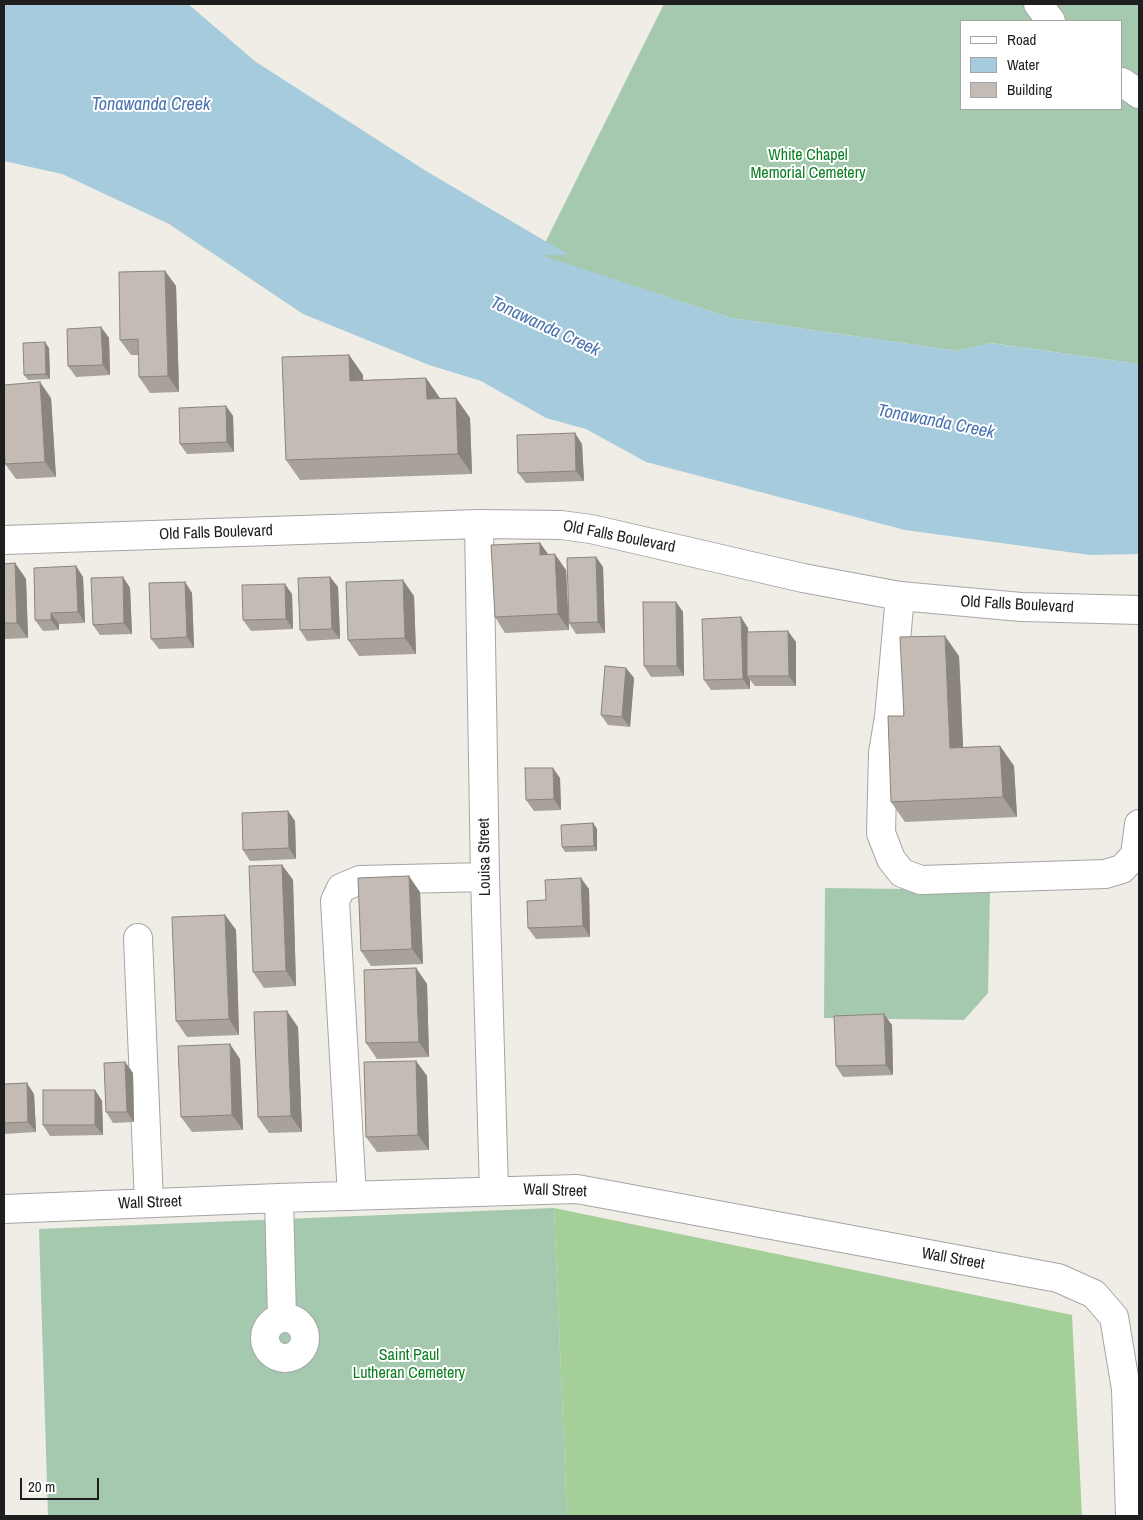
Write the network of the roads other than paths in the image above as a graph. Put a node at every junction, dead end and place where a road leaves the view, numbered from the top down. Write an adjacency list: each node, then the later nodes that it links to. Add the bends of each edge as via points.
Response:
1 (1038, 4): 2 (street)
2 (1050, 20)
3 (1123, 83): 4 (street)
4 (1139, 94)
5 (480, 524): 6 (street, Old Falls Boulevard); 7 (street, Old Falls Boulevard, via 561,524 591,529 803,578); 10 (street, Louisa Street)
6 (4, 540)
7 (900, 596): 8 (street, Old Falls Boulevard, via 1021,607); 9 (street, via 883,753 881,834 891,859 902,873 920,880 1105,874 1122,869 1135,855)
8 (1139, 610)
9 (1139, 824)
10 (485, 877): 12 (street, Louisa Street); 13 (street, via 360,880 341,888 335,901)
11 (138, 938): 15 (street)
12 (494, 1191): 13 (street, Wall Street); 18 (street, Wall Street, via 577,1189 1058,1278 1094,1294 1114,1317 1126,1389)
13 (352, 1196): 14 (street, Wall Street)
14 (279, 1198): 15 (street, Wall Street); 17 (street)
15 (149, 1203): 16 (street, Wall Street)
16 (4, 1209)
17 (282, 1318)
18 (1130, 1516)

